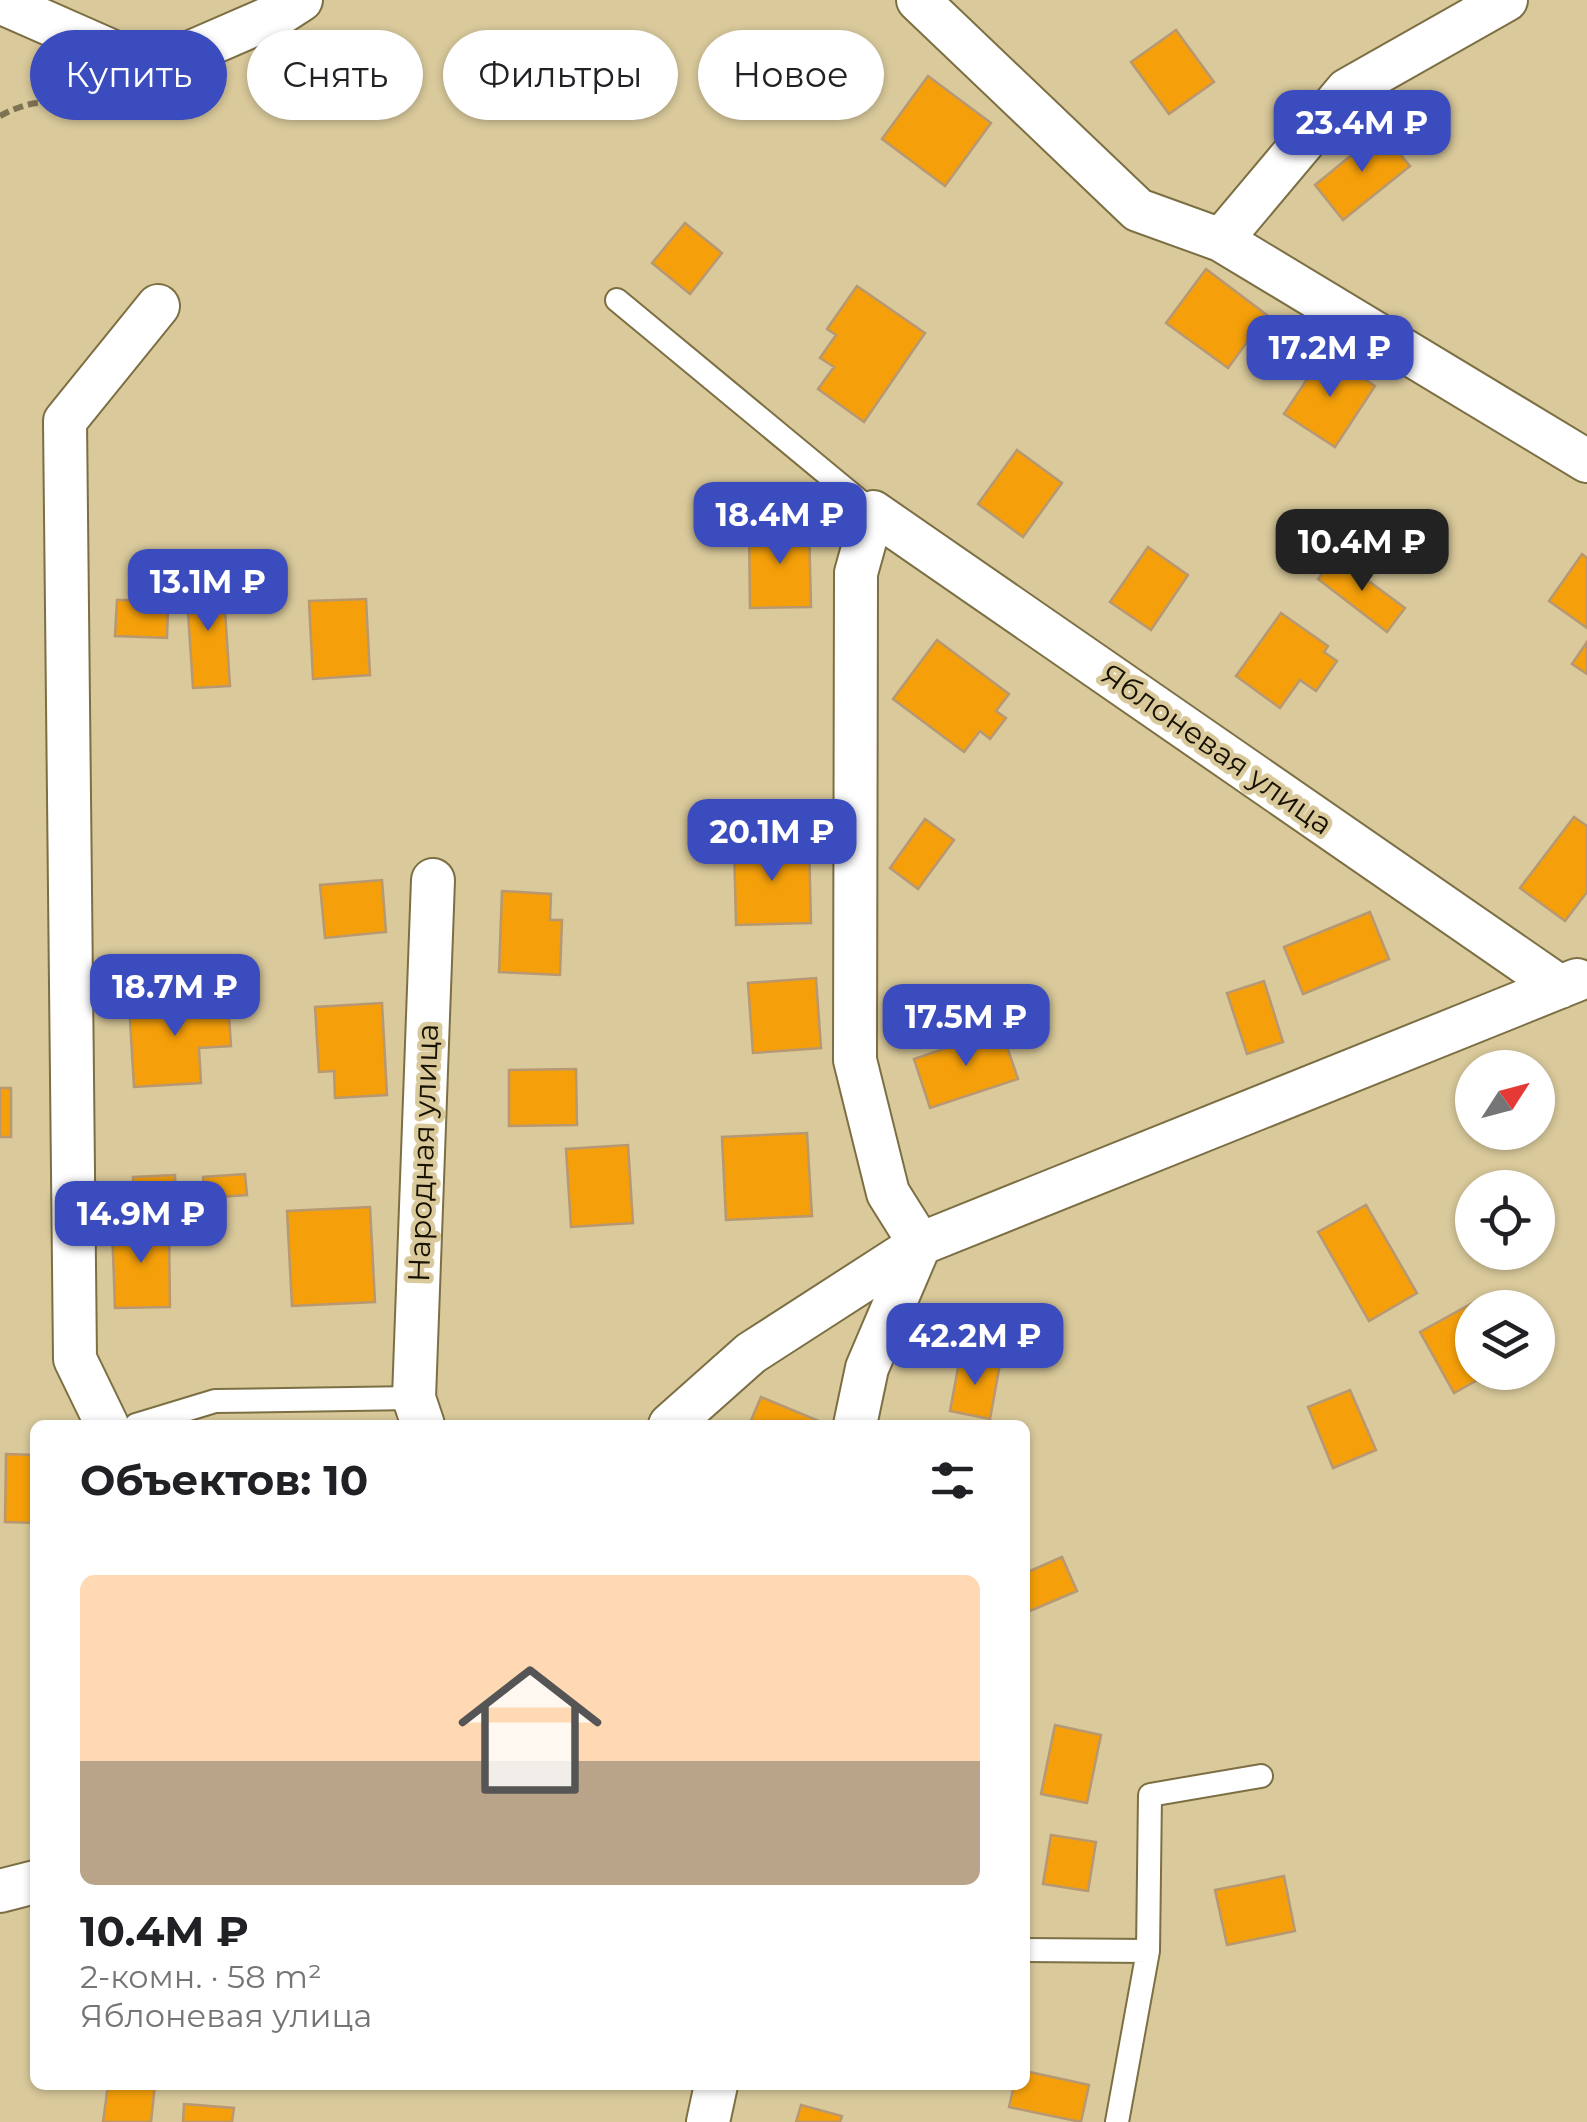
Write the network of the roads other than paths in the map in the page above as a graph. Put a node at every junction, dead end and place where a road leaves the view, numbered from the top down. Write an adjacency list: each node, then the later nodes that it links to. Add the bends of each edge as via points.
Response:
1 (301, 0): 4 (street, via 152,69)
2 (918, 0): 5 (street, via 1138,210)
3 (1506, 0): 5 (street, via 1347,90)
4 (0, 2)
5 (1221, 240): 8 (street)
6 (617, 300): 9 (lane)
7 (158, 306): 14 (street, via 65,420 76,1359)
8 (1587, 462)
9 (874, 512): 11 (street, Яблоневая улица); 12 (street, via 856,573 855,1060 888,1193)
10 (433, 880): 13 (street, Народная улица)
11 (1573, 981): 12 (street)
12 (920, 1244): 16 (street, via 751,1353); 17 (street, via 867,1368)
13 (418, 1412): 15 (lane, via 214,1401)
14 (105, 1420)
15 (152, 1420)
16 (676, 1420)
17 (856, 1420)
18 (1261, 1776): 22 (lane, via 1150,1796)
19 (30, 1883): 20 (street)
20 (0, 1891)
21 (1030, 1950): 22 (lane)
22 (1148, 1952): 25 (lane)
23 (715, 2090): 24 (street)
24 (708, 2122)
25 (1117, 2122)

